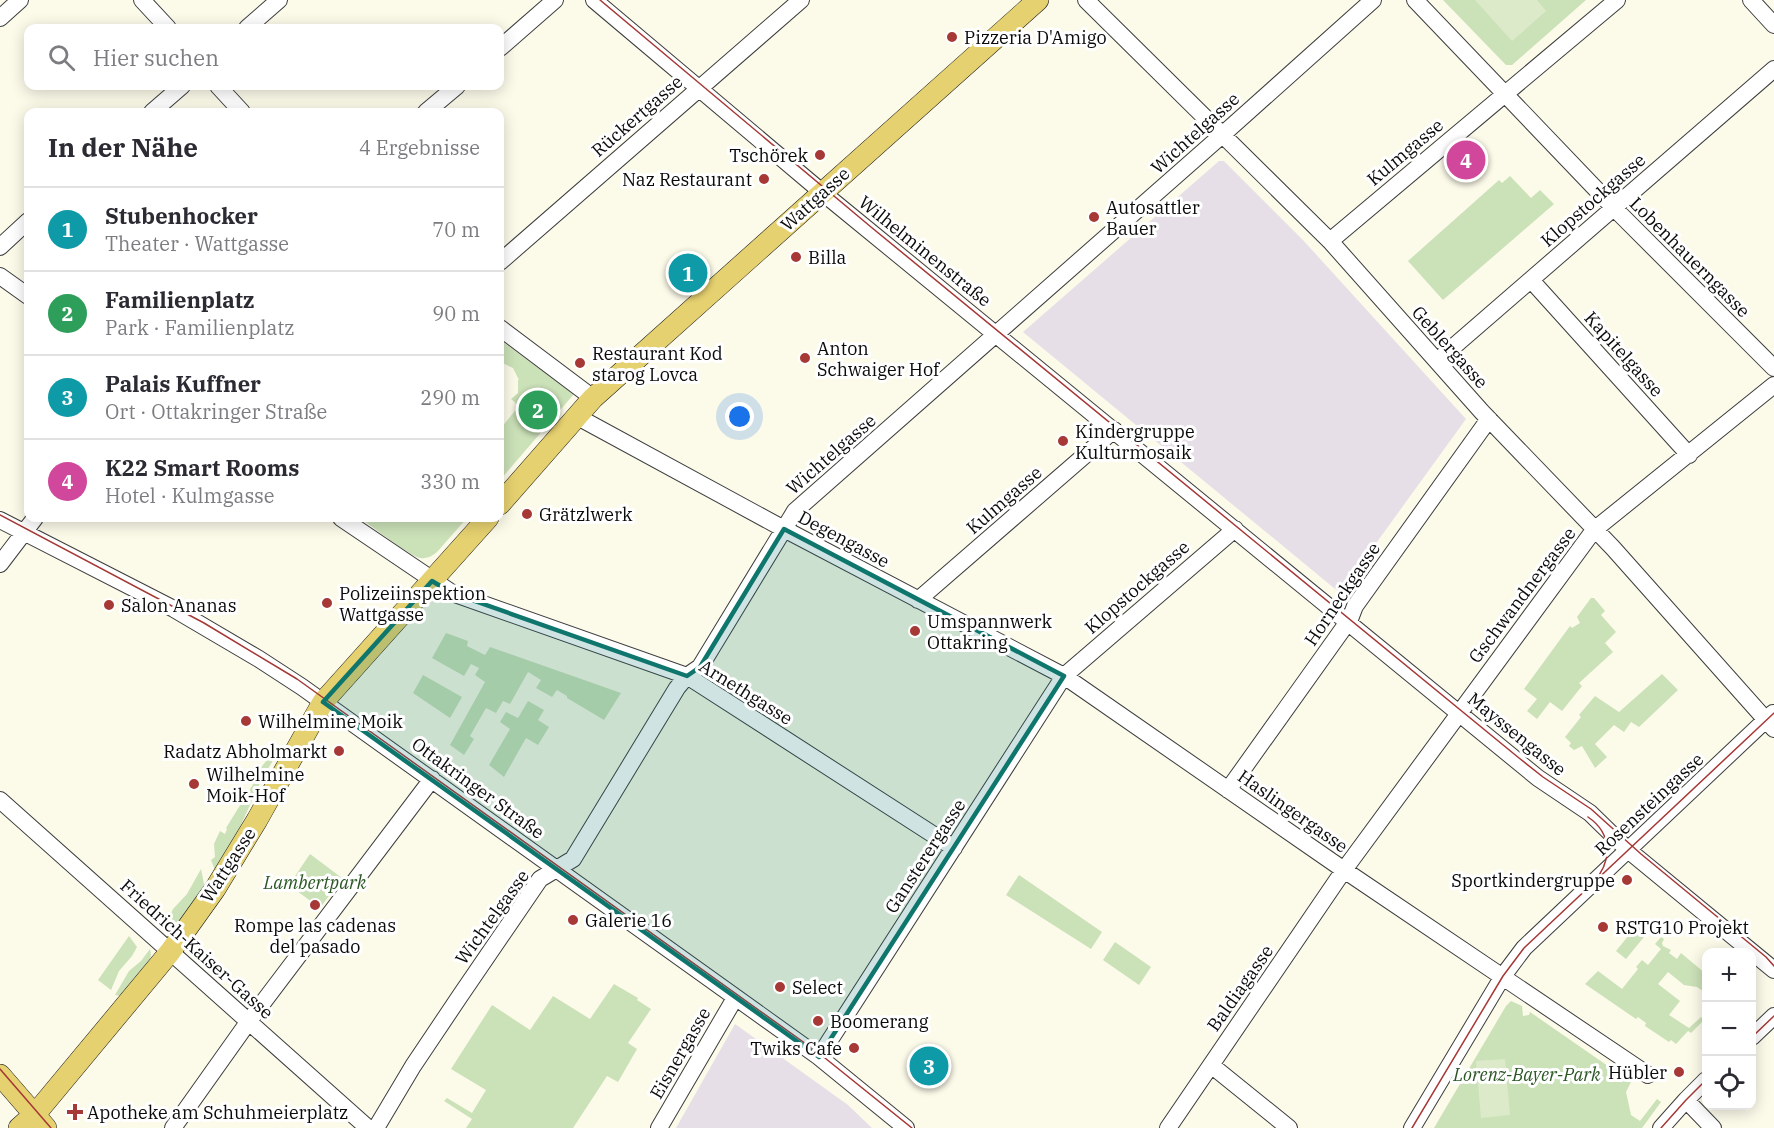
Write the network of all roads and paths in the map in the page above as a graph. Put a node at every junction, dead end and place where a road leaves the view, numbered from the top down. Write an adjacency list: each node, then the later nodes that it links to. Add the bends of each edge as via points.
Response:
1 (20, 0): 13 (street)
2 (142, 0): 14 (street)
3 (279, 0): 15 (street)
4 (555, 0): 17 (street)
5 (594, 0): 19 (street, Wilhelminenstraße)
6 (801, 0): 19 (street, Rückertgasse)
7 (1038, 0): 28 (main road, Wattgasse)
8 (1086, 0): 27 (street, Geblergasse)
9 (1373, 0): 27 (street, Wichtelgasse)
10 (1415, 0): 23 (street, Lobenhauerngasse)
11 (1617, 0): 23 (street, Kulmgasse)
12 (1751, 0): 16 (street)
13 (0, 18)
14 (164, 24)
15 (252, 24)
16 (1774, 25)
17 (504, 45)
18 (1774, 69): 29 (street, Klopstockgasse)
19 (699, 89): 28 (street, Wilhelminenstraße); 33 (street, Rückertgasse)
20 (177, 90): 24 (street)
21 (222, 90): 25 (street)
22 (452, 90): 26 (street)
23 (1505, 93): 29 (street, Lobenhauerngasse); 31 (street, Kulmgasse)
24 (157, 108)
25 (238, 108)
26 (431, 108)
27 (1221, 136): 31 (street, Geblergasse); 38 (street, Wichtelgasse)
28 (823, 193): 38 (street, Wilhelminenstraße); 42 (main road, Wattgasse)
29 (1614, 207): 35 (street, Klopstockgasse); 40 (street, Lobenhauerngasse)
30 (24, 225): 32 (street)
31 (1330, 242): 39 (street, Geblergasse)
32 (0, 247)
33 (504, 259)
34 (0, 276): 36 (street)
35 (1531, 280): 39 (street, Klopstockgasse); 46 (street, Kapitelgasse)
36 (24, 293)
37 (504, 331): 42 (street)
38 (997, 334): 45 (street, Wilhelminenstraße); 53 (street, Wichtelgasse, via 795,511)
39 (1437, 361): 44 (street, Geblergasse)
40 (1774, 369)
41 (1774, 385): 46 (street, Gschwandnergasse)
42 (593, 398): 43 (main road, Wattgasse)
43 (576, 416): 47 (main road, Wattgasse); 53 (street, Degengasse)
44 (1489, 419): 54 (street, Geblergasse); 59 (street, Horneckgasse, via 1355,606)
45 (1114, 430): 52 (street, Wilhelminenstraße); 58 (street, Kulmgasse)
46 (1689, 455): 54 (street, Gschwandnergasse)
47 (504, 499)
48 (0, 520): 55 (street, Ottakringer Straße)
49 (32, 522): 55 (street)
50 (347, 522): 57 (street, Arnethgasse)
51 (484, 522): 57 (main road, Wattgasse)
52 (1235, 529): 59 (street, Mayssengasse); 60 (street, Klopstockgasse)
53 (784, 530): 58 (street, Degengasse); 61 (street, Wichtelgasse, via 700,667)
54 (1594, 530): 63 (street, Gschwandnergasse); 64 (street, Geblergasse)
55 (24, 533): 56 (street); 62 (street, Ottakringer Straße, via 174,609)
56 (0, 564)
57 (432, 581): 61 (street, Arnethgasse, via 452,593); 62 (main road, Wattgasse)
58 (918, 600): 60 (street, Degengasse)
59 (1348, 622): 63 (street, Mayssengasse); 66 (street, Horneckgasse)
60 (1064, 675): 66 (street, Haslingergasse); 68 (street, Gansterergasse)
61 (687, 676): 68 (street, Arnethgasse); 70 (street, Wichtelgasse, via 573,859)
62 (323, 702): 65 (street, Ottakringer Straße); 72 (main road, Wattgasse, via 257,820)
63 (1459, 712): 69 (street, Mayssengasse, via 1538,778 1590,813); 71 (street, Gschwandnergasse)
64 (1771, 721): 69 (street, Rosensteingasse)
65 (432, 779): 70 (street, Ottakringer Straße); 77 (street)
66 (1228, 790): 71 (street, Haslingergasse)
67 (0, 800): 72 (street, Friedrich-Kaiser-Gasse)
68 (954, 848): 79 (street, Gansterergasse)
69 (1628, 850): 73 (street, Mayssengasse); 74 (street, Rosensteingasse, via 1524,948)
70 (557, 870): 75 (street, Ottakringer Straße); 88 (street, Wichtelgasse, via 540,879 459,996)
71 (1344, 870): 74 (street, Haslingergasse); 80 (street, Baldiagasse)
72 (170, 952): 77 (street, Friedrich-Kaiser-Gasse); 85 (main road, Wattgasse)
73 (1774, 970)
74 (1503, 976): 82 (street, Haslingergasse); 93 (street, Rosensteingasse)
75 (735, 998): 79 (street, Ottakringer Straße); 89 (street, Eisnergasse)
76 (1774, 1016): 78 (street)
77 (249, 1021): 86 (street); 87 (street, Friedrich-Kaiser-Gasse)
78 (1756, 1033)
79 (819, 1057): 90 (street, Ottakringer Straße)
80 (1211, 1065): 91 (street, Baldiagasse); 92 (street)
81 (0, 1075): 85 (main road)
82 (1648, 1075)
83 (1702, 1085): 84 (street)
84 (1686, 1100): 94 (street); 95 (street)
85 (33, 1124)
86 (173, 1128)
87 (368, 1128)
88 (376, 1128)
89 (659, 1128)
90 (906, 1128)
91 (1168, 1128)
92 (1289, 1128)
93 (1412, 1128)
94 (1661, 1128)
95 (1713, 1128)

